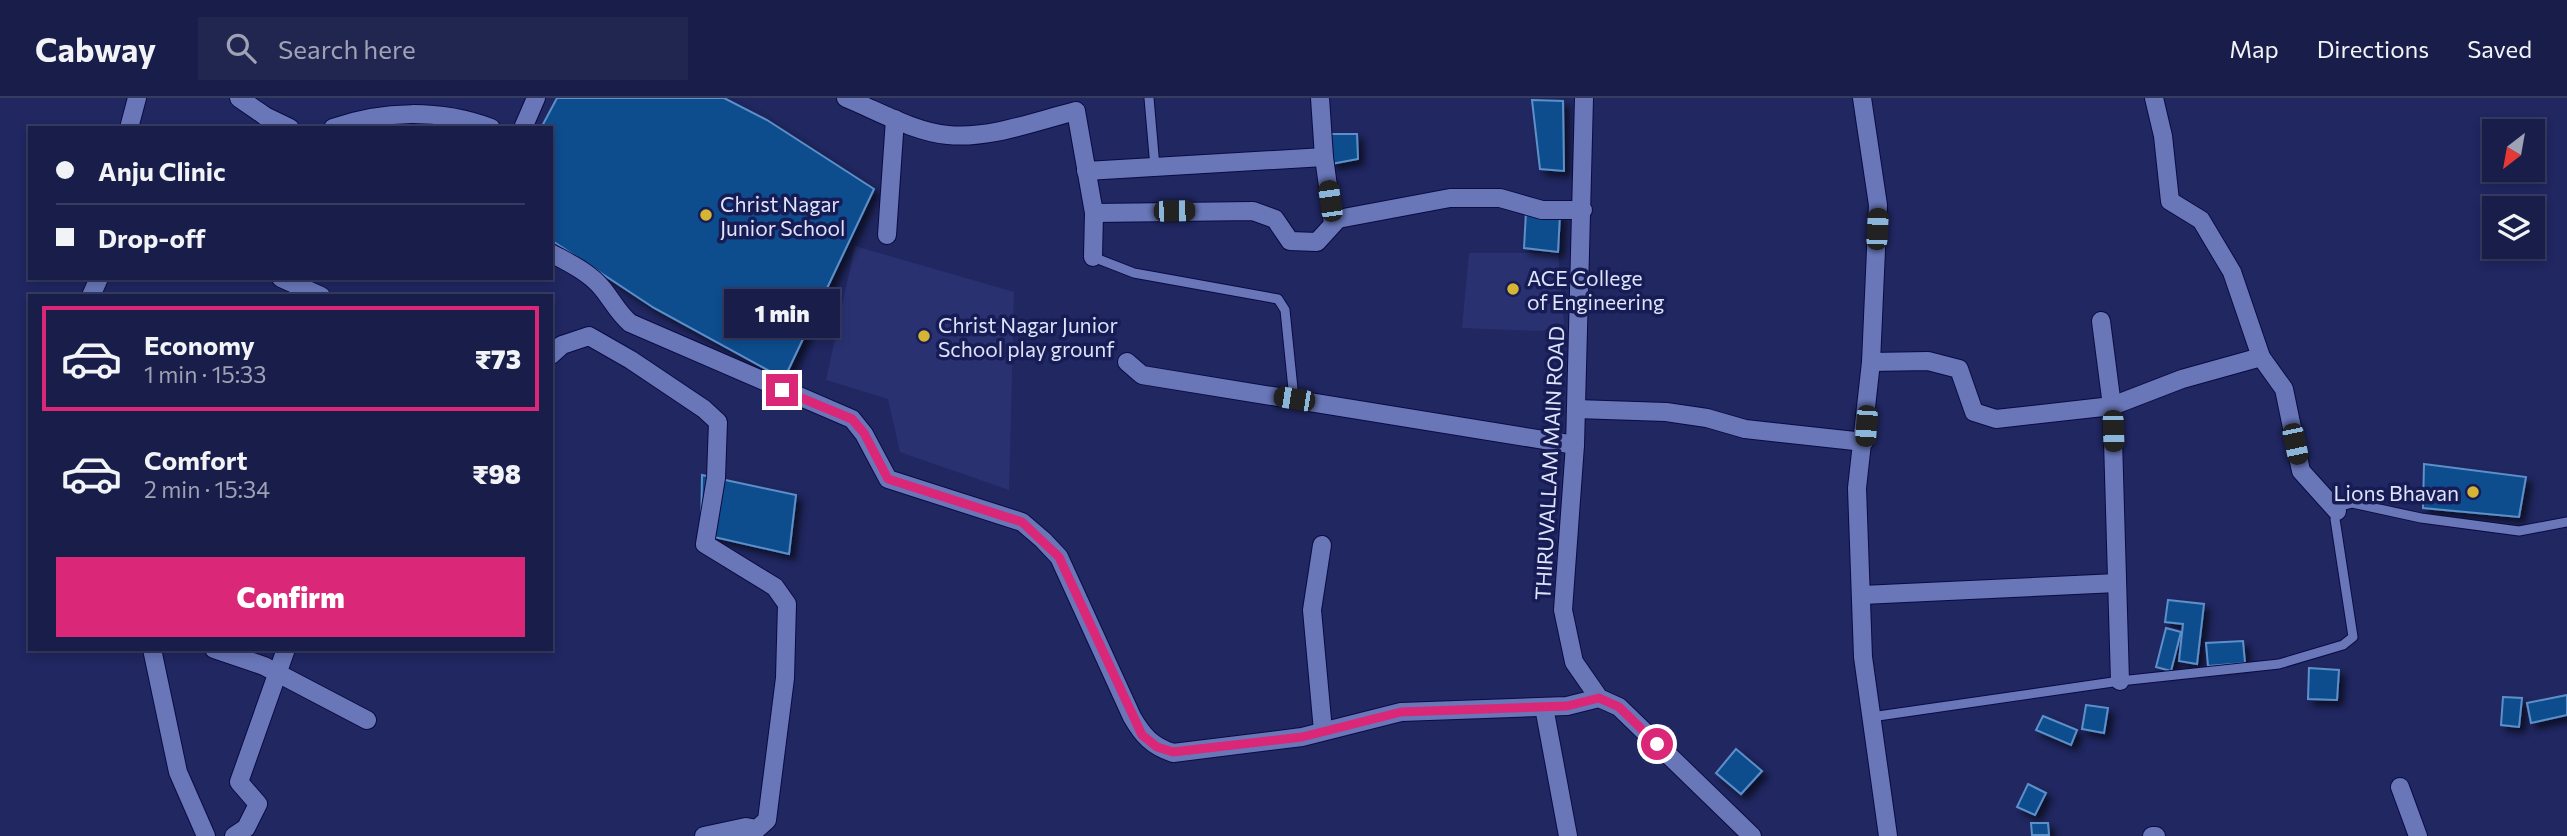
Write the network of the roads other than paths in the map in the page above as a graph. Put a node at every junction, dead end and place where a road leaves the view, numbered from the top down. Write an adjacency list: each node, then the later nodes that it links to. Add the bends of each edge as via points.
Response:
1 (137, 98): 12 (street)
2 (239, 98): 13 (street)
3 (536, 98): 16 (street)
4 (846, 98): 11 (street)
5 (1149, 98): 18 (lane)
6 (1320, 98): 17 (street)
7 (1584, 98): 20 (street, THIRUVALLAM MAIN ROAD)
8 (1862, 98): 32 (street, via 1878,205)
9 (2154, 98): 30 (street, via 2170,201 2201,220 2232,272)
10 (1075, 104): 11 (street, via 992,132 948,135); 19 (street)
11 (895, 119): 23 (street)
12 (130, 126)
13 (286, 126)
14 (339, 126): 15 (street, via 361,119 433,113)
15 (483, 126)
16 (524, 126)
17 (1324, 156): 18 (street); 22 (street)
18 (1155, 167): 19 (street)
19 (1087, 171): 21 (street)
20 (1583, 210): 22 (street, via 1542,210 1474,196 1407,205); 35 (street, THIRUVALLAM MAIN ROAD)
21 (1094, 213): 22 (street, via 1253,211 1275,219 1290,240 1313,243 1321,240); 25 (street)
22 (1333, 223)
23 (887, 235)
24 (553, 254): 52 (street, via 586,273 602,287 619,314 642,330 852,419 888,479 1022,522 1059,557 1132,717 1142,735 1157,747 1173,752)
25 (1093, 257): 33 (lane, via 1133,273 1278,299 1285,310)
26 (285, 280): 27 (street)
27 (317, 294)
28 (2101, 321): 34 (street)
29 (553, 353): 56 (street, via 562,345 589,336 718,422 716,478 705,544 775,587 787,604 785,678 767,820 757,829)
30 (2261, 357): 34 (street, via 2182,379); 38 (street, via 2284,389 2301,471)
31 (1127, 362): 33 (street, via 1142,375)
32 (1871, 362): 34 (street, via 1928,361 1959,369 1974,412 1996,419); 36 (street)
33 (1294, 399): 37 (street)
34 (2112, 406): 41 (street)
35 (1576, 408): 36 (street, via 1666,412 1745,429); 37 (street, THIRUVALLAM MAIN ROAD)
36 (1864, 442): 42 (street, via 1857,488)
37 (1575, 445): 48 (street, THIRUVALLAM MAIN ROAD, via 1563,610 1574,662)
38 (2337, 511): 39 (lane, via 2352,503 2421,519 2519,531); 47 (lane, via 2353,629 2350,641 2279,664)
39 (2567, 522)
40 (1322, 545): 52 (street, via 1312,610)
41 (2117, 583): 42 (street); 47 (street)
42 (1862, 595): 50 (street)
43 (152, 651): 54 (street, via 178,772)
44 (220, 651): 46 (street)
45 (285, 651): 46 (street)
46 (277, 673): 51 (street); 55 (street, via 239,782 258,804 246,828)
47 (2120, 681): 50 (lane)
48 (1599, 698): 49 (street); 58 (street, THIRUVALLAM MAIN ROAD, via 1619,707)
49 (1544, 707): 52 (street, via 1401,712); 57 (street)
50 (1870, 717): 59 (street)
51 (367, 720)
52 (1323, 732)
53 (2400, 787): 60 (street)
54 (206, 836)
55 (234, 836)
56 (704, 836)
57 (1568, 836)
58 (1752, 836)
59 (1888, 836)
60 (2418, 836)

